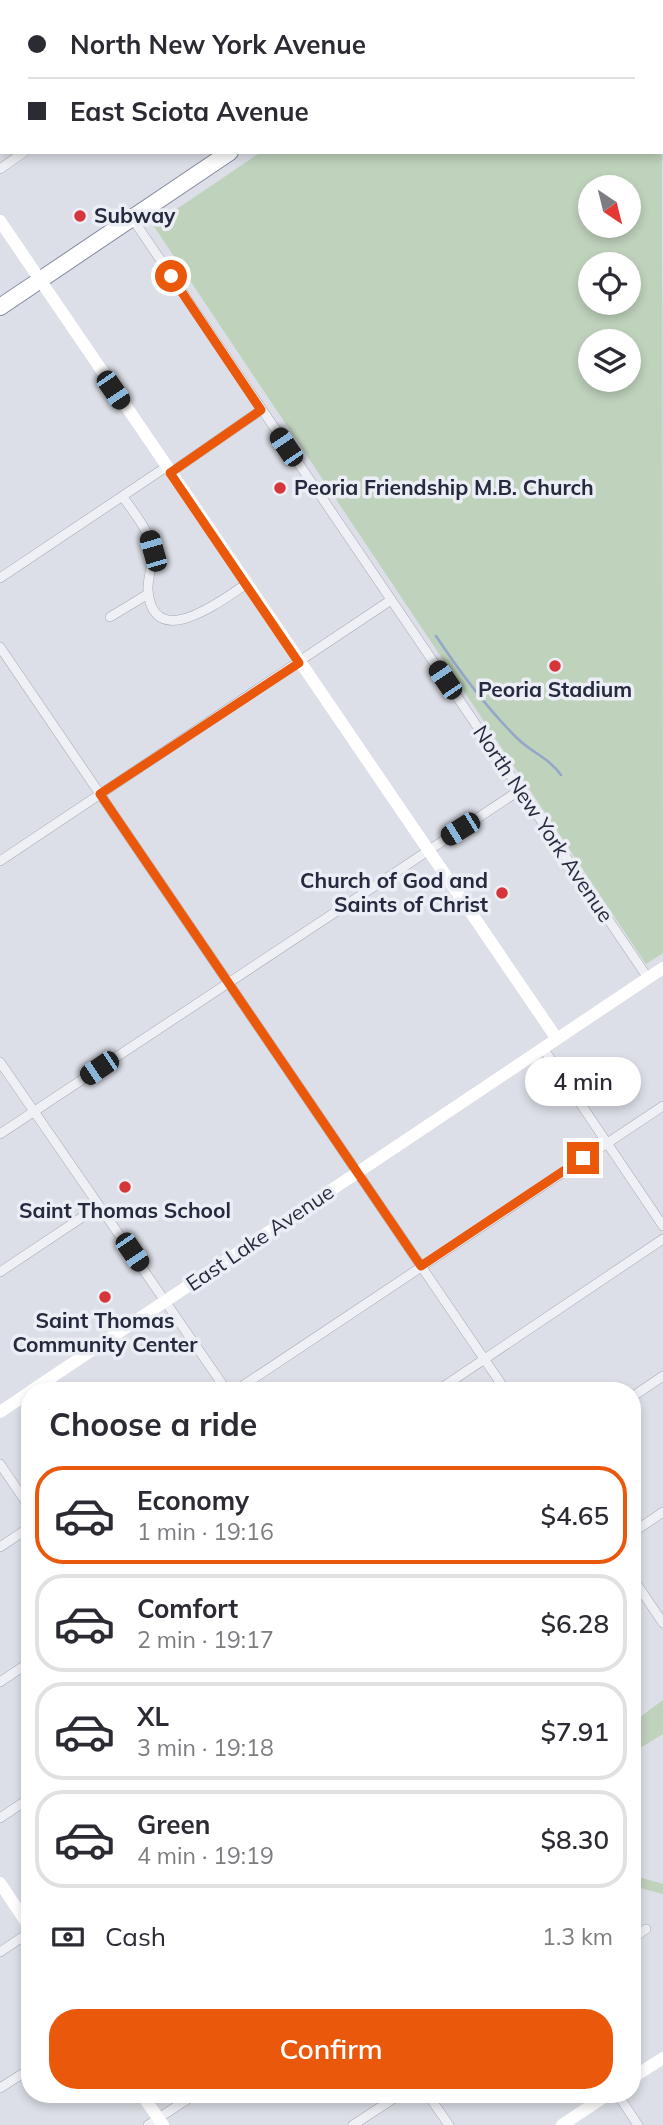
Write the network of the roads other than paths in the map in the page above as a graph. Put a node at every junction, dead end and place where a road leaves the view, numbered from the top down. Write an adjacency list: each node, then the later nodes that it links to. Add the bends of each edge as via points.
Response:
1 (21, 154): 3 (street)
2 (225, 154): 4 (highway)
3 (0, 169)
4 (132, 218): 6 (highway); 8 (street, North New York Avenue)
5 (0, 222): 6 (street)
6 (39, 281): 7 (highway); 9 (street)
7 (0, 307)
8 (261, 410): 9 (street); 14 (street, North New York Avenue)
9 (168, 470): 10 (street); 12 (street)
10 (123, 497): 11 (street); 13 (street, via 148,534 153,551)
11 (0, 578)
12 (246, 585): 13 (street, via 186,620 162,616); 17 (street)
13 (148, 594): 15 (street)
14 (391, 600): 17 (street); 18 (street, North New York Avenue)
15 (110, 617)
16 (0, 646): 19 (street)
17 (299, 663): 19 (street); 20 (street)
18 (520, 790): 20 (street); 23 (street, North New York Avenue)
19 (100, 794): 21 (street); 24 (street)
20 (427, 850): 24 (street); 25 (street)
21 (0, 861)
22 (663, 968): 23 (street, East Lake Avenue)
23 (648, 978): 25 (street, East Lake Avenue)
24 (228, 982): 29 (street); 32 (street)
25 (556, 1039): 26 (street, East Lake Avenue)
26 (543, 1048): 31 (street); 32 (street, East Lake Avenue)
27 (0, 1062): 29 (street)
28 (663, 1106): 31 (street)
29 (34, 1111): 30 (street); 33 (street)
30 (0, 1135)
31 (606, 1143): 34 (street); 36 (street)
32 (356, 1173): 36 (street); 38 (street, East Lake Avenue)
33 (99, 1206): 37 (street); 38 (street)
34 (663, 1226)
35 (663, 1239): 39 (street)
36 (421, 1266): 39 (street); 43 (street)
37 (0, 1272)
38 (166, 1301): 41 (street, East Lake Avenue); 42 (street)
39 (484, 1359): 44 (street); 45 (street)
40 (663, 1376): 46 (street)
41 (45, 1382)
42 (221, 1382)
43 (248, 1382)
44 (450, 1382)
45 (500, 1382)
46 (641, 1391)
47 (21, 1398): 48 (street, East Lake Avenue)
48 (0, 1412)
49 (0, 1464): 50 (street)
50 (21, 1495)
51 (663, 1512): 52 (street)
52 (641, 1527)
53 (21, 1533): 54 (street)
54 (0, 1547)
55 (641, 1590): 56 (street)
56 (663, 1623)
57 (21, 1668): 58 (street)
58 (0, 1682)
59 (21, 1804): 60 (street)
60 (0, 1818)
61 (0, 1884): 62 (street)
62 (21, 1916)
63 (646, 1929): 64 (street)
64 (641, 1933)
65 (21, 1937): 66 (street)
66 (0, 1952)
67 (663, 2058): 68 (street)
68 (641, 2072)
69 (21, 2075): 70 (street)
70 (0, 2088)
71 (146, 2103): 77 (street)
72 (183, 2103): 77 (street)
73 (387, 2103): 78 (street)
74 (434, 2103): 79 (street)
75 (595, 2103): 80 (street)
76 (623, 2103): 81 (street)
77 (156, 2123)
78 (353, 2125)
79 (449, 2125)
80 (562, 2125)
81 (638, 2125)

